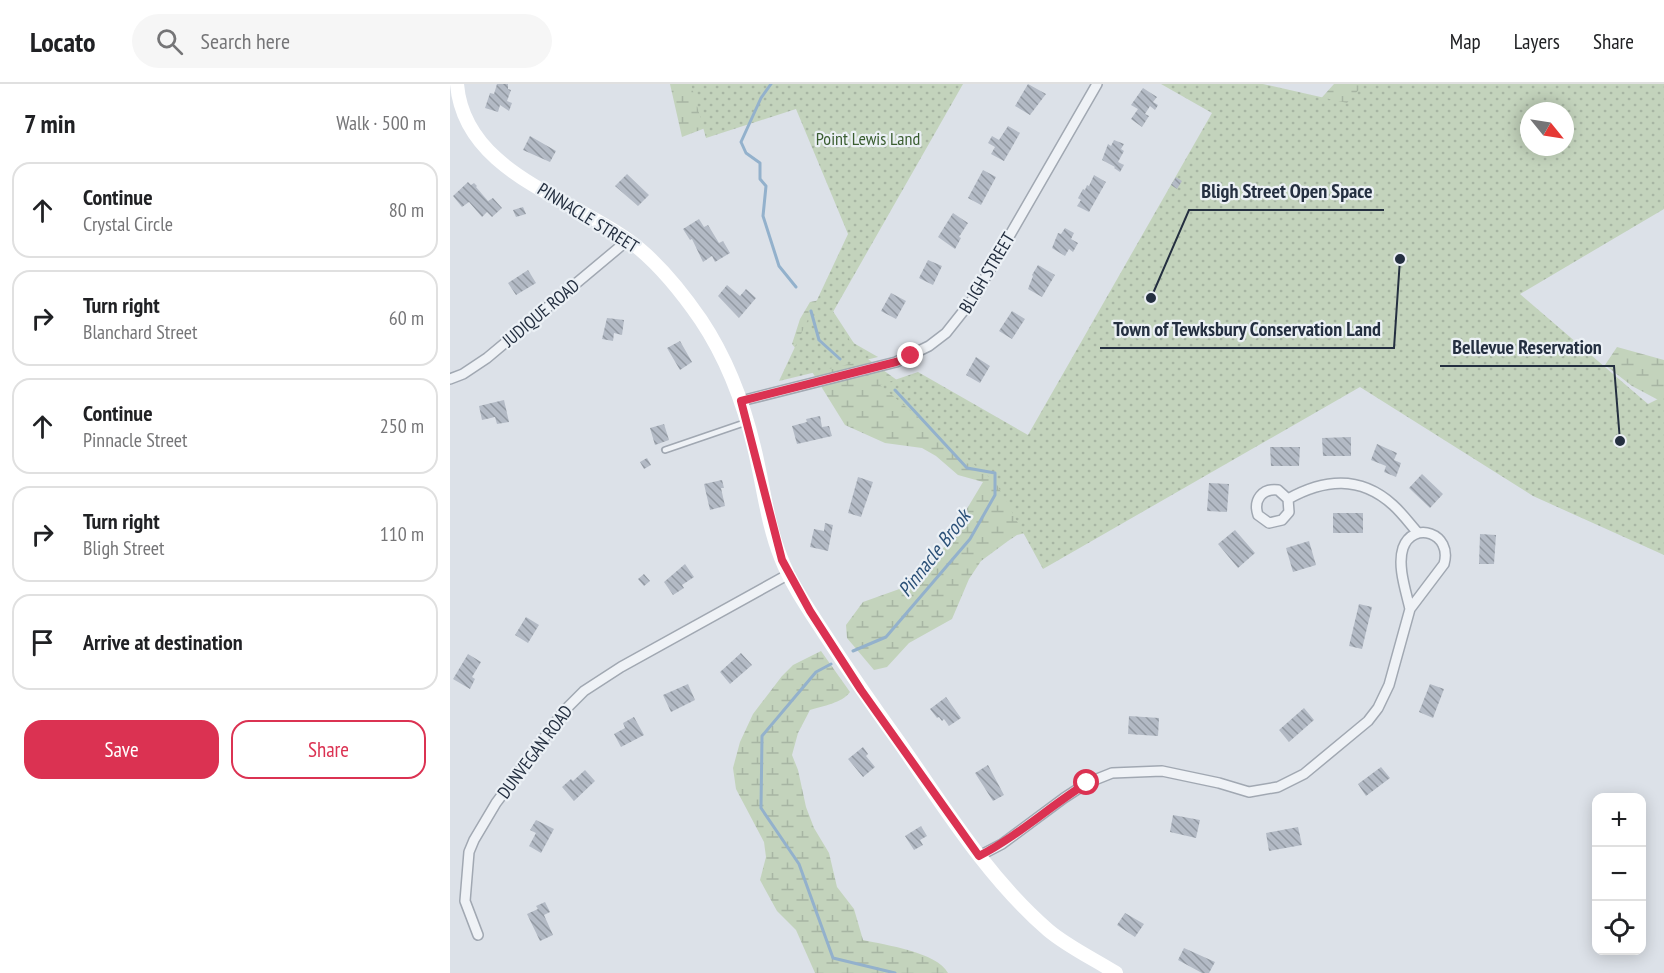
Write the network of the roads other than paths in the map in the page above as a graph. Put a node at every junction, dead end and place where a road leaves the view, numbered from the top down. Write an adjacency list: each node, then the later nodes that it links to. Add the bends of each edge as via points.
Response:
1 (457, 84): 3 (street, PINNACLE STREET, via 467,123 496,158)
2 (1097, 84): 5 (street, BLIGH STREET, via 973,300 946,333 896,362)
3 (628, 240): 4 (street, JUDIQUE ROAD, via 487,358); 5 (street, PINNACLE STREET, via 649,257 690,305 712,337)
4 (450, 379)
5 (741, 401): 6 (street, PINNACLE STREET)
6 (747, 423): 7 (lane); 10 (street, PINNACLE STREET, via 770,521)
7 (665, 450)
8 (1288, 499): 9 (street, via 1324,483 1365,488 1377,492 1395,507)
9 (1418, 534): 11 (street, via 1406,542 1402,556); 11 (street, via 1425,532 1438,537 1446,557)
10 (789, 574): 12 (street, PINNACLE STREET, via 842,660); 13 (street, DUNVEGAN ROAD, via 604,678 564,711 474,840 467,862 465,901)
11 (1410, 609): 12 (street, via 1389,685 1378,708 1368,721 1304,774 1278,787 1249,792 1162,771 1112,773 1087,783)
12 (979, 856): 14 (street, PINNACLE STREET, via 999,883 1050,932)
13 (478, 935)
14 (1116, 973)

